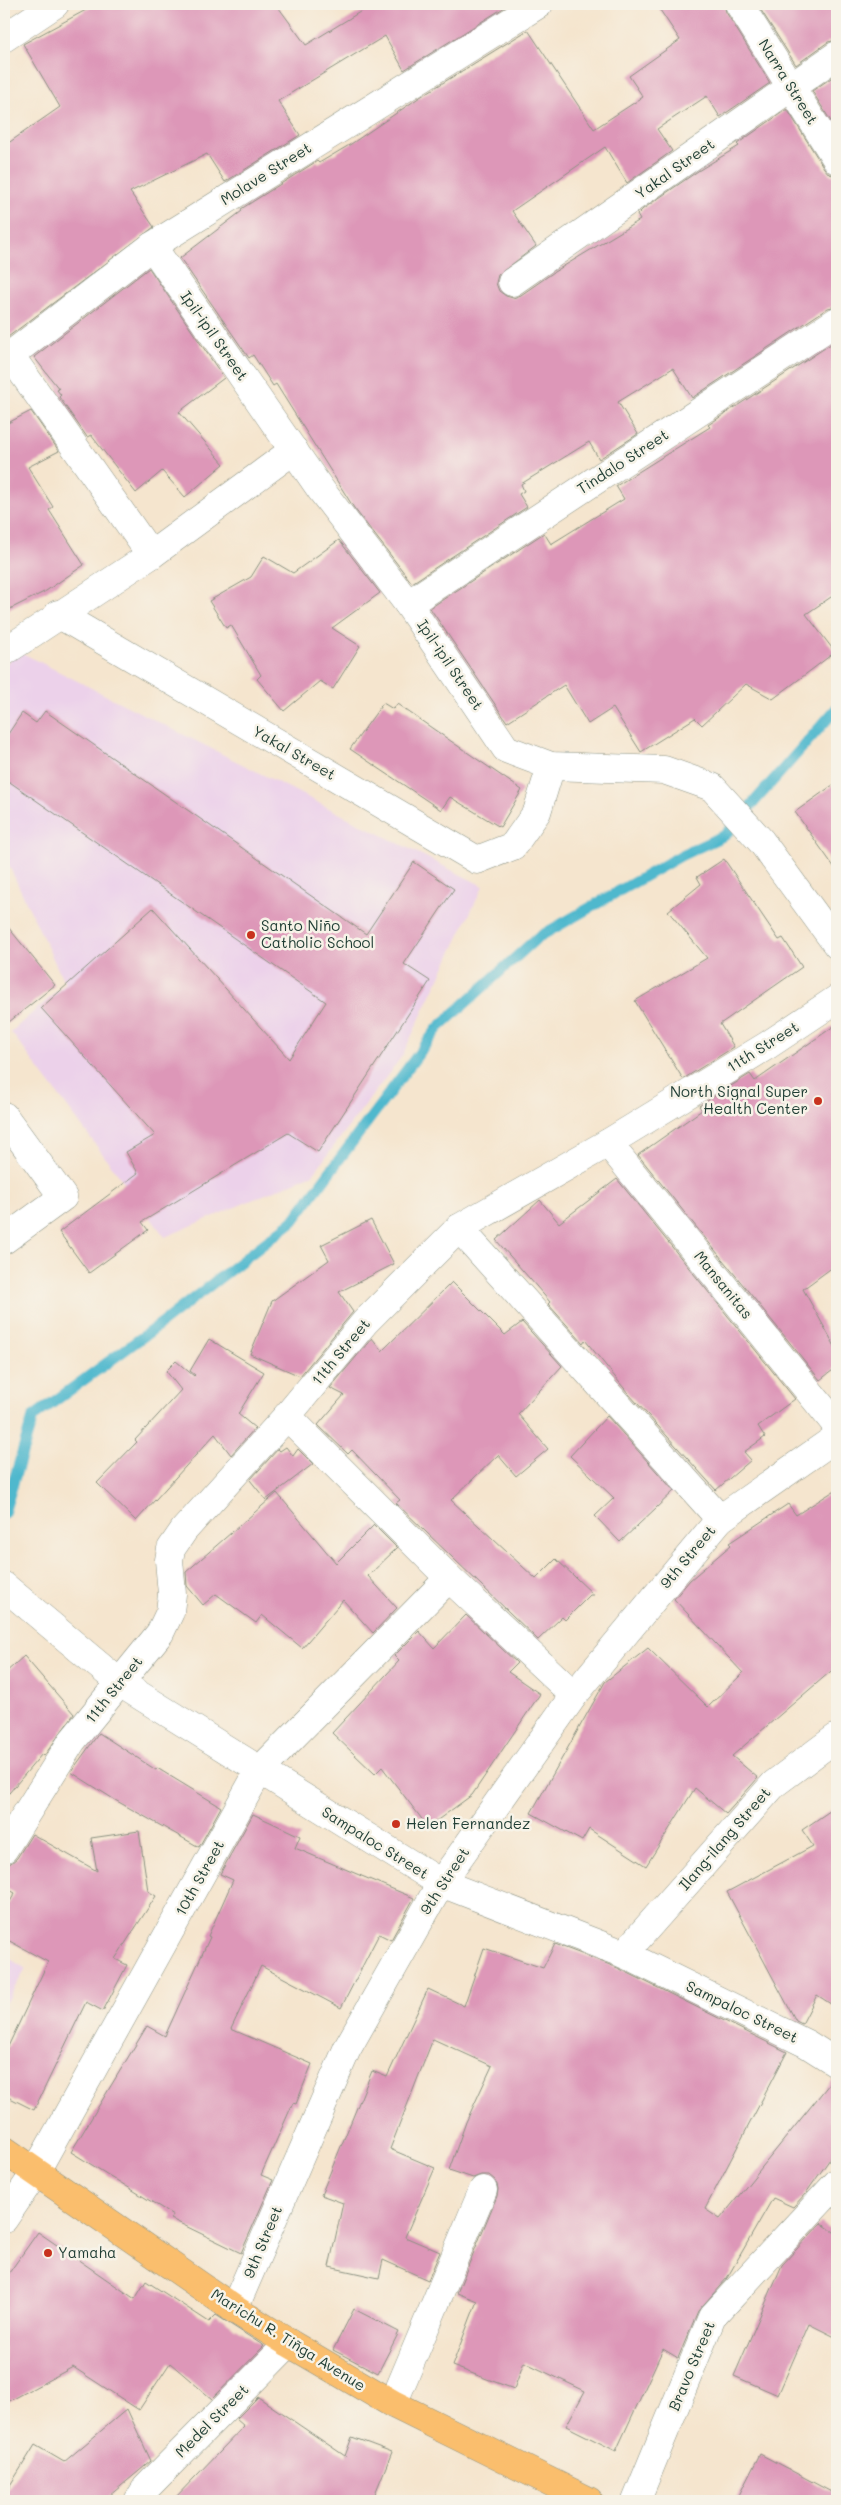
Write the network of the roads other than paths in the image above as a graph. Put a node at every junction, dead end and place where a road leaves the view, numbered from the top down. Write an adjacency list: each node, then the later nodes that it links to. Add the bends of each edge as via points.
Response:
1 (55, 4): 4 (street)
2 (539, 4): 8 (street, Molave Street)
3 (739, 4): 6 (street, Narra Street)
4 (7, 36)
5 (837, 55): 6 (street, Yakal Street)
6 (792, 87): 7 (street, Narra Street); 9 (street, Yakal Street)
7 (837, 160)
8 (152, 246): 11 (street, Molave Street); 12 (street, Ipil-ipil Street)
9 (512, 282)
10 (837, 321): 14 (street, Tindalo Street)
11 (7, 357): 13 (street)
12 (294, 450): 13 (street); 14 (street, Ipil-ipil Street)
13 (150, 554): 15 (street)
14 (408, 604): 17 (street, Ipil-ipil Street, via 506,749)
15 (58, 614): 16 (street); 17 (street, Yakal Street, via 477,860 514,846 537,812)
16 (4, 652)
17 (551, 766): 18 (street, Ipil-ipil Street, via 664,770 712,787 761,841)
18 (837, 945)
19 (837, 999): 21 (street, 11th Street)
20 (4, 1116): 23 (street, via 63,1197)
21 (608, 1143): 22 (street, 11th Street); 25 (street, Mansanitas)
22 (459, 1228): 24 (street, 11th Street, via 365,1322); 27 (street)
23 (4, 1240)
24 (287, 1416): 28 (street); 30 (street, 11th Street, via 184,1530 171,1549 170,1612 160,1633)
25 (837, 1426)
26 (837, 1437): 27 (street, 9th Street)
27 (720, 1519): 31 (street, 9th Street)
28 (449, 1578): 31 (street); 33 (street, 10th Street)
29 (4, 1586): 30 (street, Sampaloc Street)
30 (120, 1683): 33 (street, Sampaloc Street); 34 (street, 11th Street, via 72,1741)
31 (574, 1695): 35 (street, 9th Street)
32 (837, 1738): 36 (street, Ilang-ilang Street, via 774,1784)
33 (259, 1771): 35 (street, Sampaloc Street); 39 (street, 10th Street)
34 (4, 1848)
35 (441, 1883): 36 (street, Sampaloc Street); 43 (street, 9th Street, via 347,2049)
36 (624, 1954): 37 (street, Sampaloc Street, via 807,2044)
37 (837, 2063)
38 (4, 2150): 39 (main road, Marichu R. Tiñga Avenue)
39 (35, 2173): 42 (street, 10th Street); 43 (main road, Marichu R. Tiñga Avenue)
40 (837, 2183): 48 (street, Bravo Street, via 712,2317)
41 (483, 2190): 45 (street)
42 (4, 2219)
43 (234, 2309): 44 (main road, Marichu R. Tiñga Avenue)
44 (289, 2343): 45 (main road, Marichu R. Tiñga Avenue); 46 (street, Medel Street, via 146,2488)
45 (393, 2404): 47 (main road, Marichu R. Tiñga Avenue)
46 (138, 2501)
47 (589, 2501)
48 (636, 2501)

